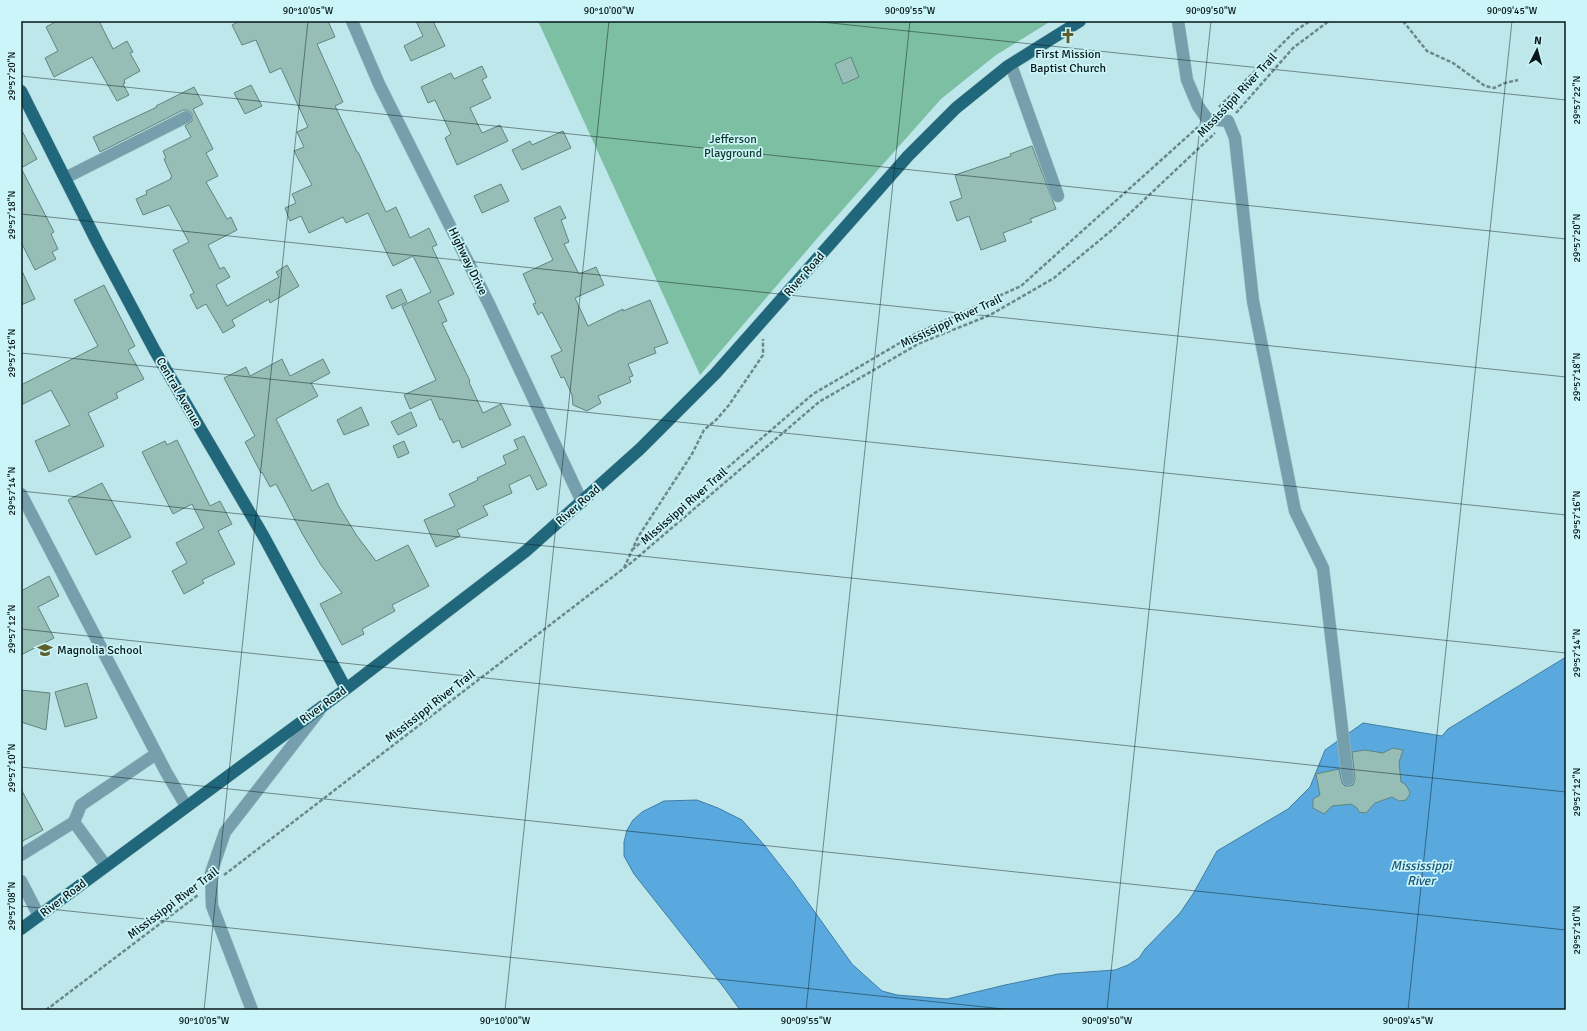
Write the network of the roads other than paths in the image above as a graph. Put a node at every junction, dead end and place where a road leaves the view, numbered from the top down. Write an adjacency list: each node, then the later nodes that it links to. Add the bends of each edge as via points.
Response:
1 (352, 21): 10 (street, Highway Drive, via 379,84 490,306)
2 (1080, 21): 4 (main road, River Road)
3 (1178, 21): 14 (street, via 1187,80 1198,106 1207,119 1228,122 1235,138 1253,301 1295,511 1323,568)
4 (1011, 65): 8 (street); 10 (main road, River Road, via 956,108 908,156 716,373 640,450)
5 (21, 91): 7 (main road, Central Avenue)
6 (186, 117): 7 (street)
7 (65, 178): 11 (main road, Central Avenue, via 155,351 264,537)
8 (1058, 196)
9 (21, 494): 13 (street)
10 (582, 502): 11 (main road, River Road, via 526,551)
11 (346, 689): 12 (main road, River Road)
12 (326, 702): 15 (main road, River Road); 22 (street, via 225,832 211,873 212,906)
13 (156, 754): 15 (street); 16 (street, via 81,805)
14 (1348, 779)
15 (186, 806): 18 (main road, River Road)
16 (74, 822): 17 (street); 18 (street)
17 (21, 854)
18 (106, 866): 20 (main road, River Road)
19 (21, 881): 20 (street)
20 (39, 916): 21 (main road, River Road)
21 (21, 929)
22 (252, 1010)

